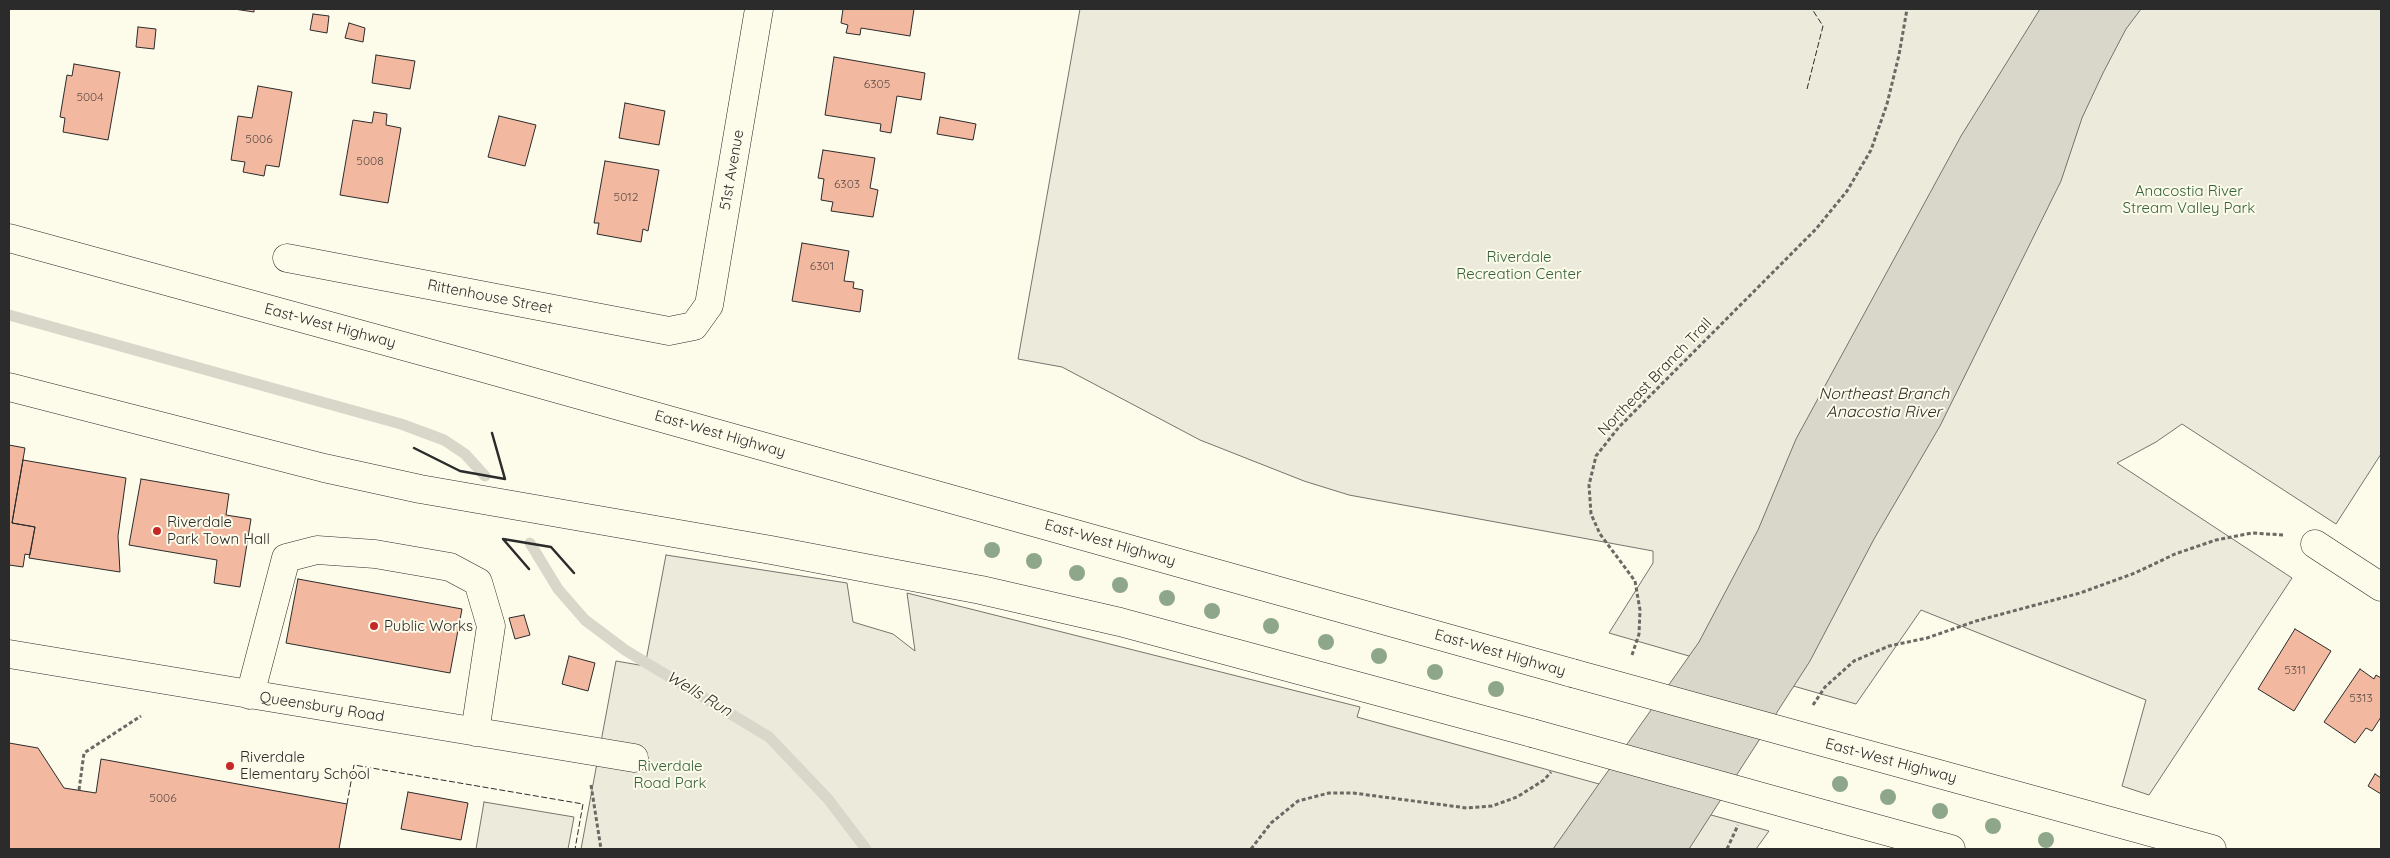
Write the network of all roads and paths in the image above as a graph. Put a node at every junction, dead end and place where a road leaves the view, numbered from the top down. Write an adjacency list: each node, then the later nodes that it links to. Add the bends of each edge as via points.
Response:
1 (759, 9): 5 (main road, 51st Avenue, via 709,305)
2 (1907, 9): 10 (path, Northeast Branch Trail, via 1887,104 1871,150 1847,191 1816,230 1618,427 1596,456 1588,485 1591,514 1600,534 1635,581 1640,610 1640,634)
3 (9, 238): 24 (main road, East-West Highway, bridge)
4 (287, 258): 5 (main road, Rittenhouse Street, via 669,331)
5 (694, 326)
6 (9, 387): 23 (main road, bridge, via 324,468 420,489 981,590 1120,622)
7 (2315, 544): 8 (main road); 12 (path, via 2286,536 2252,533 2216,540 2080,593 1889,646 1854,661 1825,687)
8 (2381, 587)
9 (9, 654): 11 (main road, Queensbury Road)
10 (1630, 661)
11 (250, 695): 14 (main road, Queensbury Road); 14 (main road, via 286,558 317,550 376,554 450,567 478,582 491,626)
12 (1809, 710)
13 (141, 716): 18 (path, via 84,753)
14 (475, 732): 15 (main road, Queensbury Road)
15 (584, 750): 16 (main road, Queensbury Road); 20 (path)
16 (634, 758)
17 (1555, 768): 21 (path, via 1544,780 1492,806 1467,808 1353,793 1329,793 1298,801 1271,823)
18 (79, 790)
19 (1739, 823): 22 (path)
20 (601, 849)
21 (1250, 849)
22 (1727, 849)
23 (1951, 849)
24 (2212, 849)

